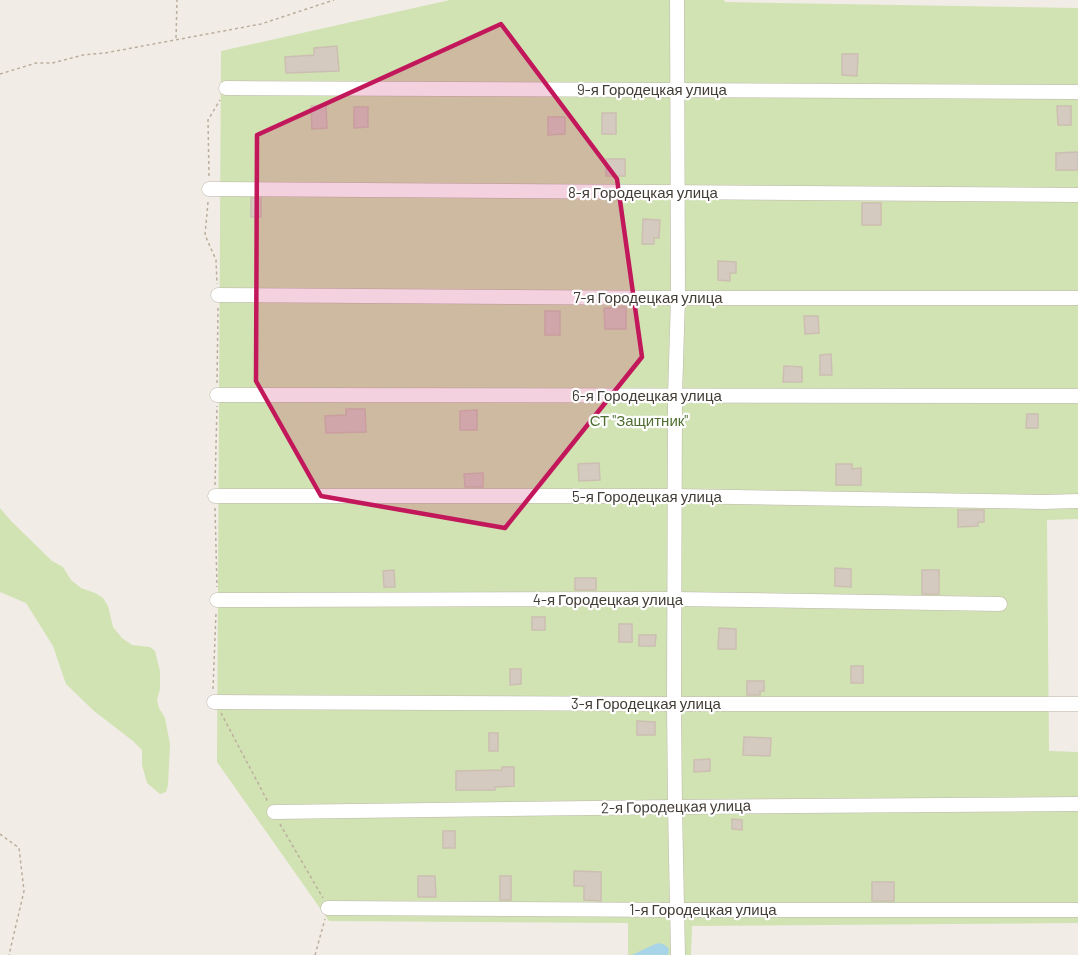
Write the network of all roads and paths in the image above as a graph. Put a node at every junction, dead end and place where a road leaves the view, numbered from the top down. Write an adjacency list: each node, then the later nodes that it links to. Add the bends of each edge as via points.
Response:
1 (177, 0): 4 (path)
2 (334, 0): 4 (path, via 261,24)
3 (677, 0): 7 (street)
4 (176, 39): 5 (path, via 36,63)
5 (0, 74)
6 (226, 88): 7 (street, 9-я Городецкая улица)
7 (678, 90): 8 (street, 9-я Городецкая улица); 10 (street)
8 (1078, 92)
9 (209, 189): 10 (street, 8-я Городецкая улица)
10 (678, 193): 11 (street, 8-я Городецкая улица); 13 (street)
11 (1078, 195)
12 (218, 295): 13 (street, 7-я Городецкая улица)
13 (678, 298): 14 (street, 7-я Городецкая улица); 16 (street)
14 (1078, 298)
15 (217, 395): 16 (street, 6-я Городецкая улица)
16 (675, 396): 17 (street, 6-я Городецкая улица); 19 (street)
17 (1078, 396)
18 (215, 496): 19 (street, 5-я Городецкая улица)
19 (675, 496): 20 (street, 5-я Городецкая улица); 21 (street)
20 (1078, 501)
21 (675, 599): 22 (street, 4-я Городецкая улица); 23 (street, 4-я Городецкая улица); 25 (street)
22 (217, 600)
23 (1000, 604)
24 (214, 702): 25 (street, 3-я Городецкая улица)
25 (674, 704): 26 (street, 3-я Городецкая улица); 28 (street)
26 (1078, 704)
27 (1078, 804): 28 (street, 2-я Городецкая улица)
28 (675, 807): 29 (street, 2-я Городецкая улица); 32 (street)
29 (274, 813)
30 (0, 834): 34 (path, via 20,848 24,891)
31 (328, 908): 32 (street, 1-я Городецкая улица); 35 (path)
32 (676, 910): 33 (street, 1-я Городецкая улица); 36 (street)
33 (1078, 910)
34 (9, 955)
35 (315, 955)
36 (678, 955)

